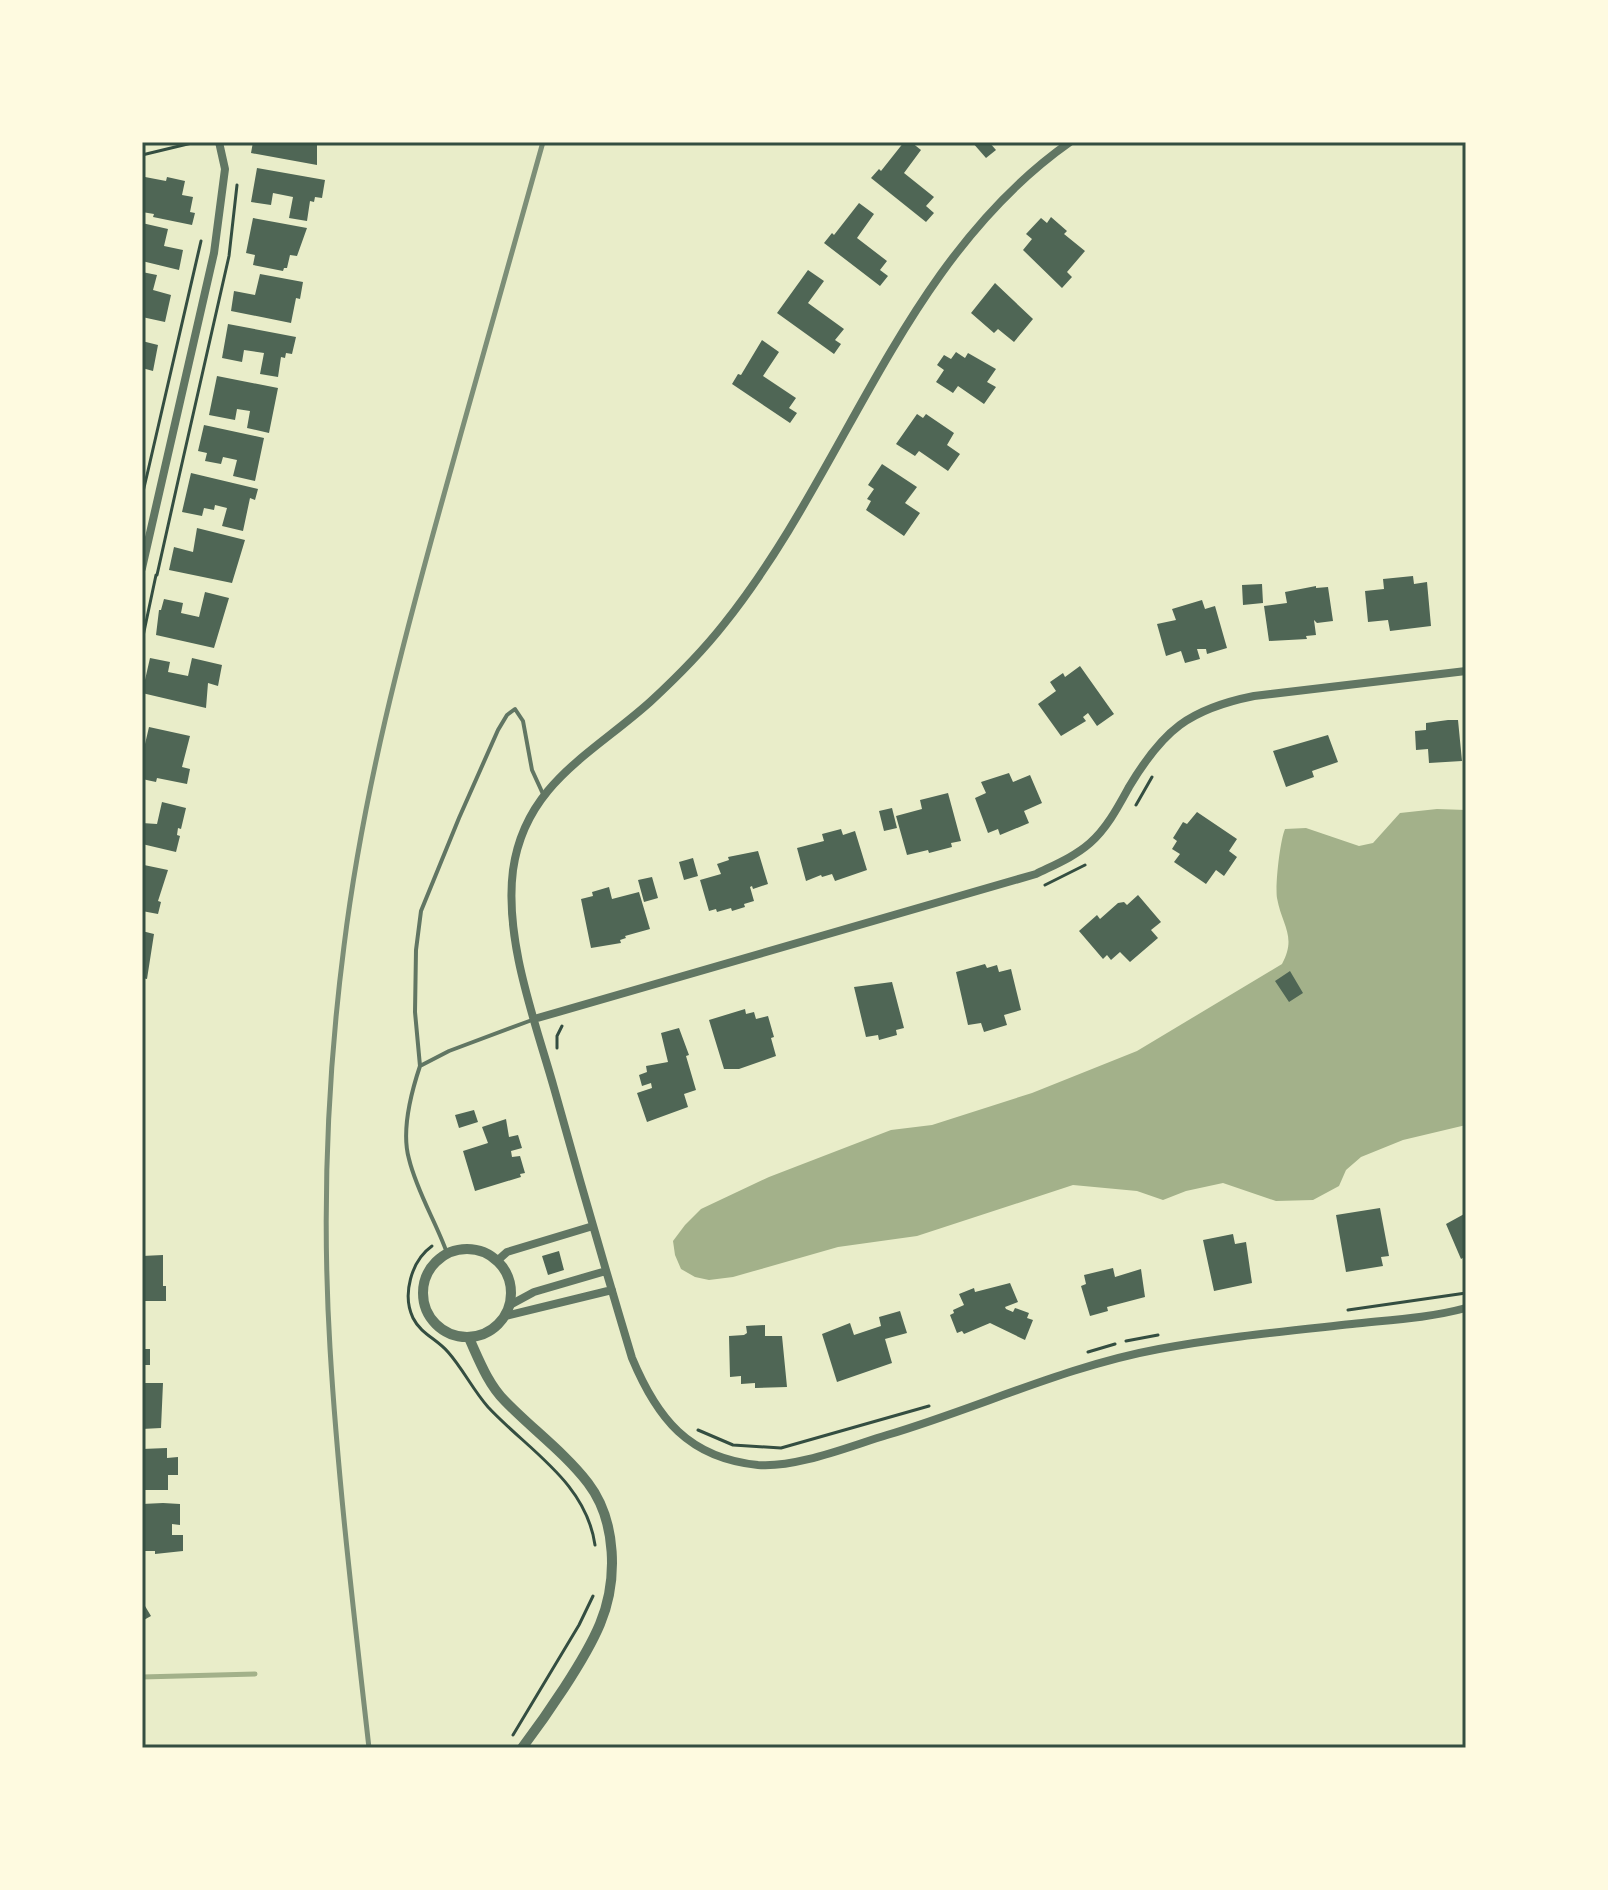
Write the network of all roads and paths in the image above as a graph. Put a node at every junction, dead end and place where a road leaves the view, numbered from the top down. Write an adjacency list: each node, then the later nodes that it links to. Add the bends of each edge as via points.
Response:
1 (196, 142): 4 (path)
2 (219, 142): 7 (street, via 225,169 214,253)
3 (1070, 142): 13 (street, via 999,201 945,267 780,544 725,623 649,703)
4 (142, 155)
5 (204, 231): 6 (path)
6 (147, 475)
7 (162, 477): 8 (street); 10 (path, via 178,481)
8 (144, 554): 9 (street)
9 (142, 568)
10 (142, 641)
11 (1466, 671): 17 (street, via 1222,702 1182,721 1162,740 1090,843 1036,874)
12 (1152, 777): 14 (path)
13 (543, 794): 17 (street, via 521,841 511,894); 20 (lane, via 515,709 498,730 421,911 415,1012)
14 (1128, 817)
15 (1087, 863): 16 (path)
16 (1036, 888)
17 (534, 1019): 20 (lane); 21 (street)
18 (564, 1024): 19 (path, via 556,1040)
19 (560, 1060)
20 (420, 1066): 22 (lane, via 407,1128 408,1158)
21 (593, 1226): 24 (street, via 507,1252); 25 (street)
22 (442, 1239): 23 (lane); 31 (path, via 426,1250 412,1274 411,1314 447,1350 489,1408 568,1483 585,1510)
23 (447, 1253): 24 (street, via 473,1249); 30 (street, via 425,1277 425,1309 447,1333)
24 (497, 1261): 27 (street, via 510,1281)
25 (606, 1271): 26 (street); 27 (street, via 534,1292)
26 (612, 1290): 28 (street, via 632,1358 660,1414 706,1451 760,1465 812,1457 938,1420 1102,1361 1212,1340); 29 (street)
27 (510, 1305): 29 (street)
28 (1466, 1308)
29 (505, 1316): 30 (street, via 490,1332)
30 (469, 1338): 34 (street, via 504,1400 588,1484 603,1509 610,1538 610,1594 600,1624)
31 (595, 1546)
32 (594, 1593): 33 (path)
33 (513, 1734)
34 (522, 1748)

